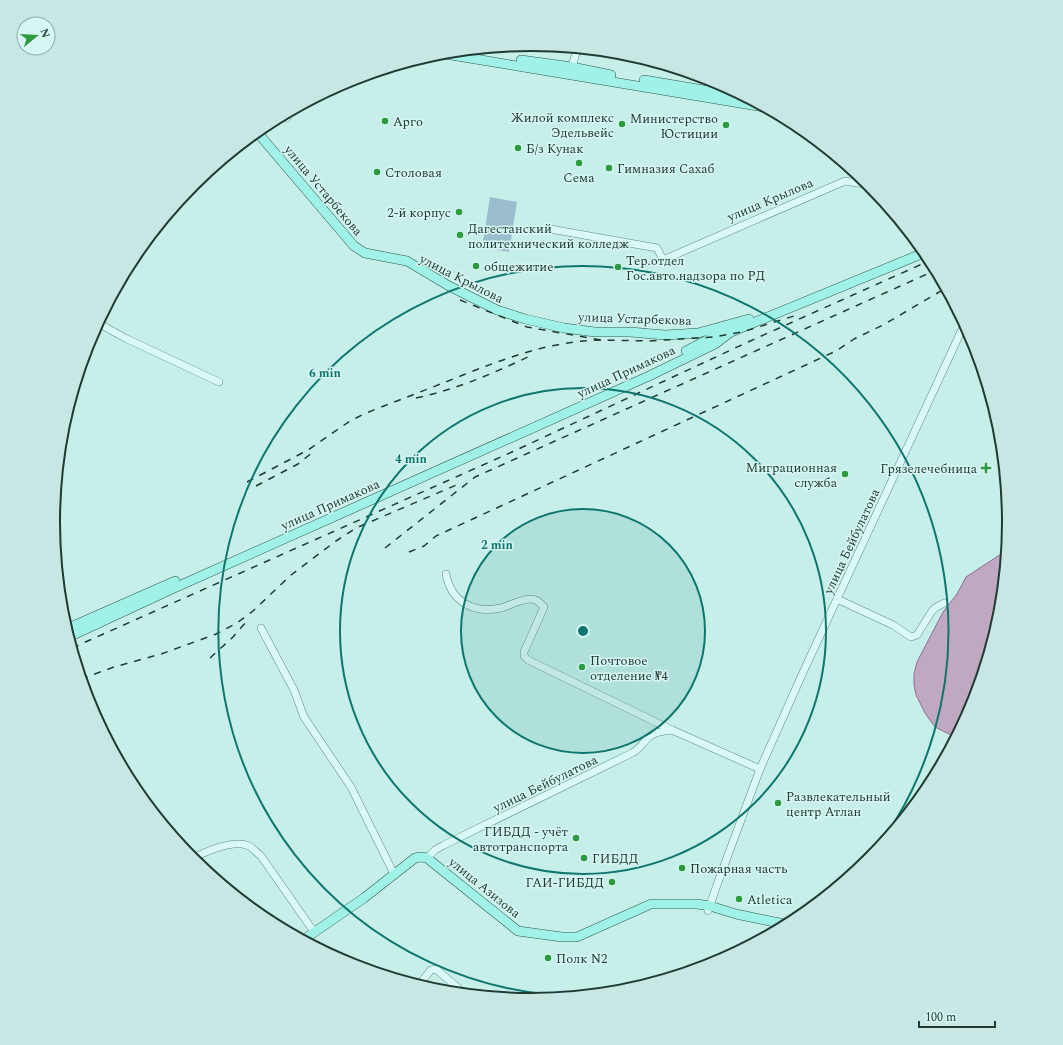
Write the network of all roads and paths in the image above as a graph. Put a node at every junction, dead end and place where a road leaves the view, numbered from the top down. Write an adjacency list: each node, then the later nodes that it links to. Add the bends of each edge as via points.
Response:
1 (577, 53): 4 (street)
2 (479, 54): 4 (main road)
3 (463, 56): 4 (main road)
4 (574, 71): 5 (main road); 6 (main road)
5 (728, 94)
6 (747, 104)
7 (260, 137): 15 (main road, улица Устарбекова, via 354,246 365,253 407,261 497,310 540,323 595,332 665,335)
8 (260, 137): 16 (main road, улица Крылова, via 355,252 366,258 409,266 459,295 496,312 542,327 630,337)
9 (859, 183): 10 (street, улица Крылова, via 845,181 663,260 657,248)
10 (550, 229)
11 (917, 250): 15 (main road, улица Устарбекова)
12 (920, 255): 15 (main road)
13 (103, 326): 17 (street)
14 (962, 330): 19 (street, улица Бейбулатова)
15 (727, 332): 16 (main road, улица Примакова); 23 (main road, улица Примакова, via 715,344 649,376)
16 (712, 336): 21 (main road, улица Примакова, via 644,372 585,399)
17 (219, 382)
18 (446, 574): 24 (street, via 452,592 464,603 476,609 500,608 524,600 539,601 544,606 524,652 528,660)
19 (837, 599): 20 (street, via 887,622 911,637 917,635 932,611); 25 (street, улица Бейбулатова)
20 (944, 603)
21 (72, 626)
22 (261, 628): 28 (street, via 294,690 304,717 351,787)
23 (74, 634)
24 (672, 730): 25 (street); 27 (street, улица Бейбулатова, via 654,734 639,749 444,845)
25 (760, 769): 29 (street, улица Бейбулатова)
26 (197, 855): 32 (street, via 219,847 238,844 251,847 261,856)
27 (427, 858): 28 (main road, via 415,858); 29 (main road, улица Азизова, via 518,931 576,937 651,904 697,904)
28 (394, 874): 32 (main road)
29 (709, 909): 30 (main road, улица Азизова); 31 (main road, улица Азизова); 34 (main road, улица Азизова, via 648,909 579,940 560,941 516,933 425,861 413,866)
30 (780, 923)
31 (775, 926)
32 (314, 932): 33 (main road)
33 (307, 937)
34 (311, 939)
35 (422, 981): 36 (street, via 431,970 436,969)
36 (459, 988)

